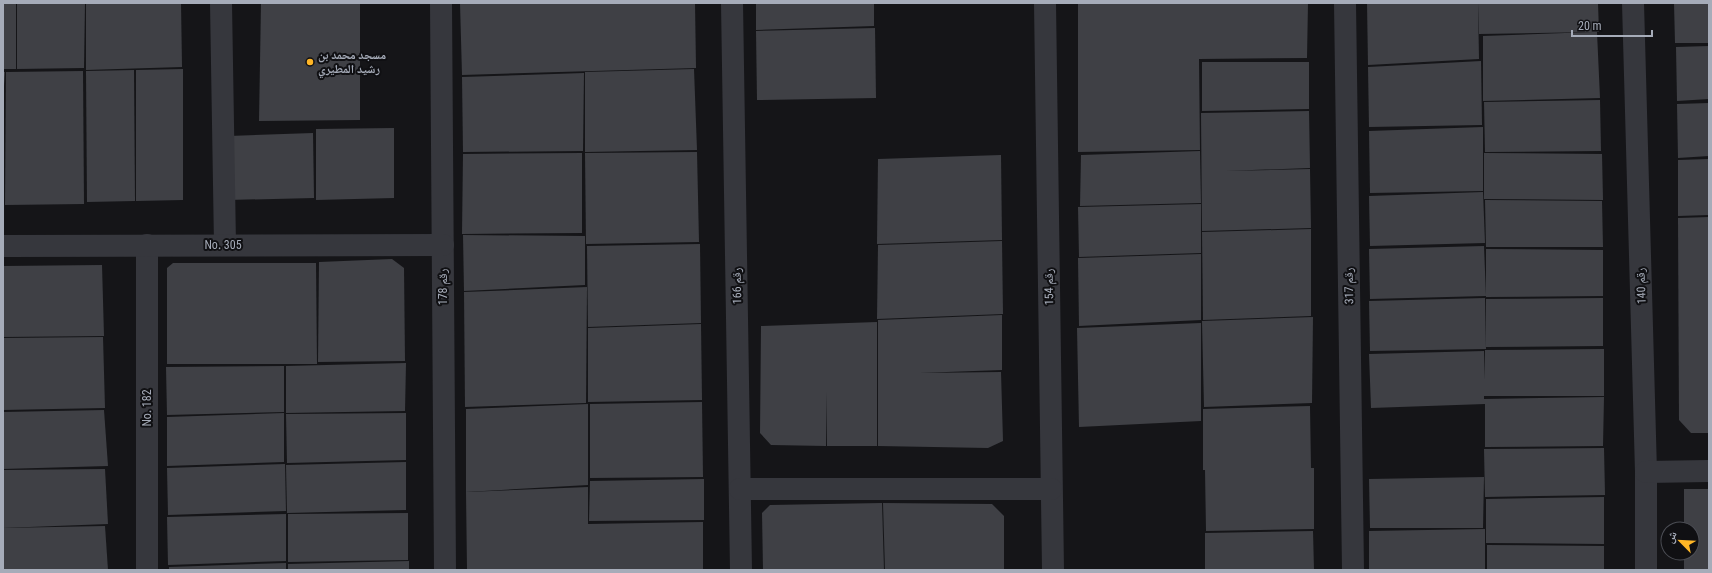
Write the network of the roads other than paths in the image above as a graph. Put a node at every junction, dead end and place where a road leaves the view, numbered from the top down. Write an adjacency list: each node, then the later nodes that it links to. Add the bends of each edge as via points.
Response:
1 (221, 3): 8 (street)
2 (441, 3): 9 (street, رقم 178)
3 (732, 3): 13 (street, رقم 166)
4 (1044, 3): 14 (street, رقم 154)
5 (1345, 3): 19 (street, رقم 317)
6 (1633, 3): 12 (street, رقم 140)
7 (147, 245): 8 (street, No. 305); 10 (street, No. 305); 15 (street, No. 182)
8 (225, 245): 9 (street, No. 305)
9 (443, 245): 16 (street, رقم 178)
10 (3, 246)
11 (1709, 471): 12 (street)
12 (1646, 472): 20 (street, رقم 140)
13 (740, 489): 14 (street); 17 (street, رقم 166)
14 (1051, 489): 18 (street, رقم 154)
15 (147, 570)
16 (445, 570)
17 (741, 570)
18 (1053, 570)
19 (1354, 570)
20 (1646, 570)

